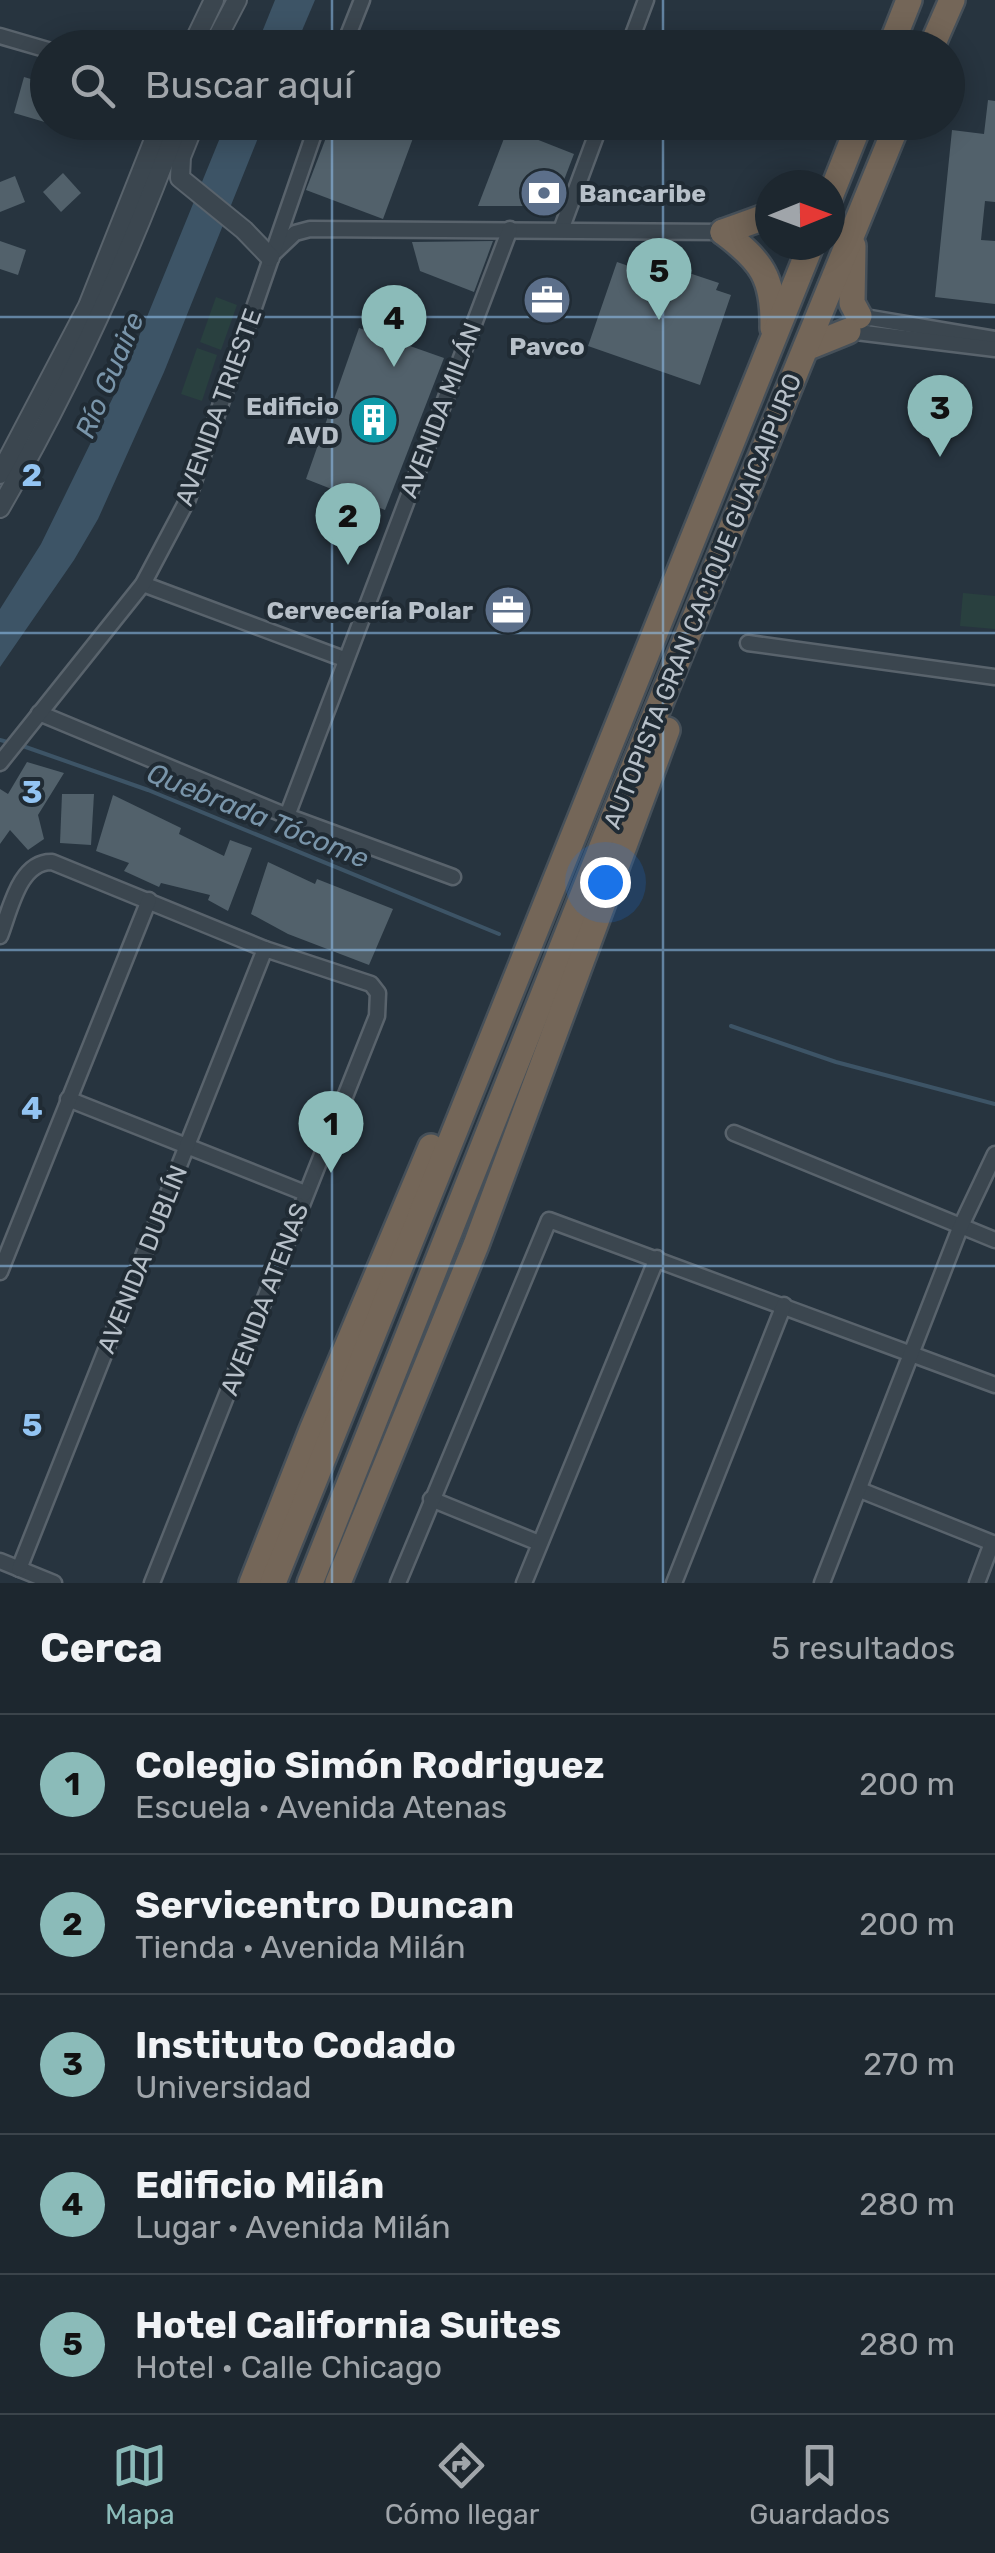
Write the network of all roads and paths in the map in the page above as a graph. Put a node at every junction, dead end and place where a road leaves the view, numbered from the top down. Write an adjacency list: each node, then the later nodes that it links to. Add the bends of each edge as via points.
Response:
1 (214, 0): 8 (street)
2 (237, 0): 9 (street)
3 (245, 0): 10 (street)
4 (362, 0): 11 (street)
5 (646, 0): 12 (street)
6 (909, 0): 13 (highway)
7 (952, 0): 14 (highway)
8 (200, 30)
9 (221, 30)
10 (232, 30)
11 (350, 30)
12 (635, 30)
13 (897, 30)
14 (939, 30)
15 (0, 36): 16 (street)
16 (30, 45)
17 (154, 140): 39 (street, via 88,306)
18 (172, 140): 40 (street, via 102,316)
19 (189, 140): 32 (street, via 178,170 186,185)
20 (312, 140): 32 (street, AVENIDA TRIESTE)
21 (594, 140): 30 (street)
22 (850, 140): 25 (highway)
23 (854, 140): 26 (highway)
24 (890, 140): 27 (highway, AUTOPISTA GRAN CACIQUE GUAICAIPURO)
25 (827, 170)
26 (841, 170)
27 (863, 202): 34 (highway, via 853,248); 37 (highway, AUTOPISTA GRAN CACIQUE GUAICAIPURO)
28 (755, 221): 31 (highway)
29 (510, 228): 30 (street); 32 (street, via 310,229 294,233); 44 (street, AVENIDA MILÁN)
30 (561, 230): 31 (street)
31 (724, 232): 35 (highway, via 764,269 774,308)
32 (270, 257): 42 (street, AVENIDA TRIESTE, via 188,499)
33 (804, 260): 35 (highway, AUTOPISTA GRAN CACIQUE GUAICAIPURO)
34 (854, 323): 36 (street); 37 (highway); 38 (street)
35 (772, 338): 52 (highway, AUTOPISTA GRAN CACIQUE GUAICAIPURO)
36 (995, 339)
37 (806, 348): 41 (highway, AUTOPISTA GRAN CACIQUE GUAICAIPURO)
38 (995, 349)
39 (0, 474)
40 (0, 508)
41 (711, 576): 61 (highway, via 682,687); 77 (highway, AUTOPISTA GRAN CACIQUE GUAICAIPURO)
42 (143, 584): 44 (street); 46 (street, AVENIDA TRIESTE)
43 (748, 643): 45 (street)
44 (344, 658): 48 (street, AVENIDA MILÁN)
45 (995, 678)
46 (39, 713): 47 (street, AVENIDA TRIESTE); 48 (street)
47 (0, 763)
48 (287, 816): 49 (street)
49 (454, 877)
50 (149, 900): 51 (street, via 52,862 38,864 25,874); 53 (street); 54 (street)
51 (0, 936)
52 (534, 938): 75 (highway, via 511,962 491,1006); 76 (highway, AUTOPISTA GRAN CACIQUE GUAICAIPURO)
53 (266, 948): 56 (street, AVENIDA DUBLÍN); 58 (street, AVENIDA ATENAS, via 371,984 378,993 378,1016)
54 (68, 1099): 56 (street); 63 (street)
55 (734, 1133): 59 (street)
56 (187, 1145): 58 (street); 72 (street, AVENIDA DUBLÍN)
57 (995, 1154): 59 (street)
58 (305, 1193): 74 (street, AVENIDA ATENAS)
59 (960, 1228): 60 (street); 65 (street)
60 (995, 1240)
61 (476, 1245): 78 (highway); 79 (highway)
62 (656, 1258): 64 (street); 68 (street, via 548,1220); 69 (street)
63 (0, 1272)
64 (784, 1305): 65 (street); 82 (street)
65 (913, 1354): 66 (street); 67 (street)
66 (995, 1385)
67 (860, 1490): 70 (street); 83 (street)
68 (431, 1499): 69 (street); 80 (street)
69 (539, 1543): 81 (street)
70 (994, 1544): 84 (street)
71 (0, 1561): 72 (street)
72 (19, 1569): 73 (street)
73 (54, 1583)
74 (152, 1583)
75 (252, 1583)
76 (273, 1583)
77 (310, 1583)
78 (338, 1583)
79 (350, 1583)
80 (398, 1583)
81 (524, 1583)
82 (674, 1583)
83 (822, 1583)
84 (976, 1583)

